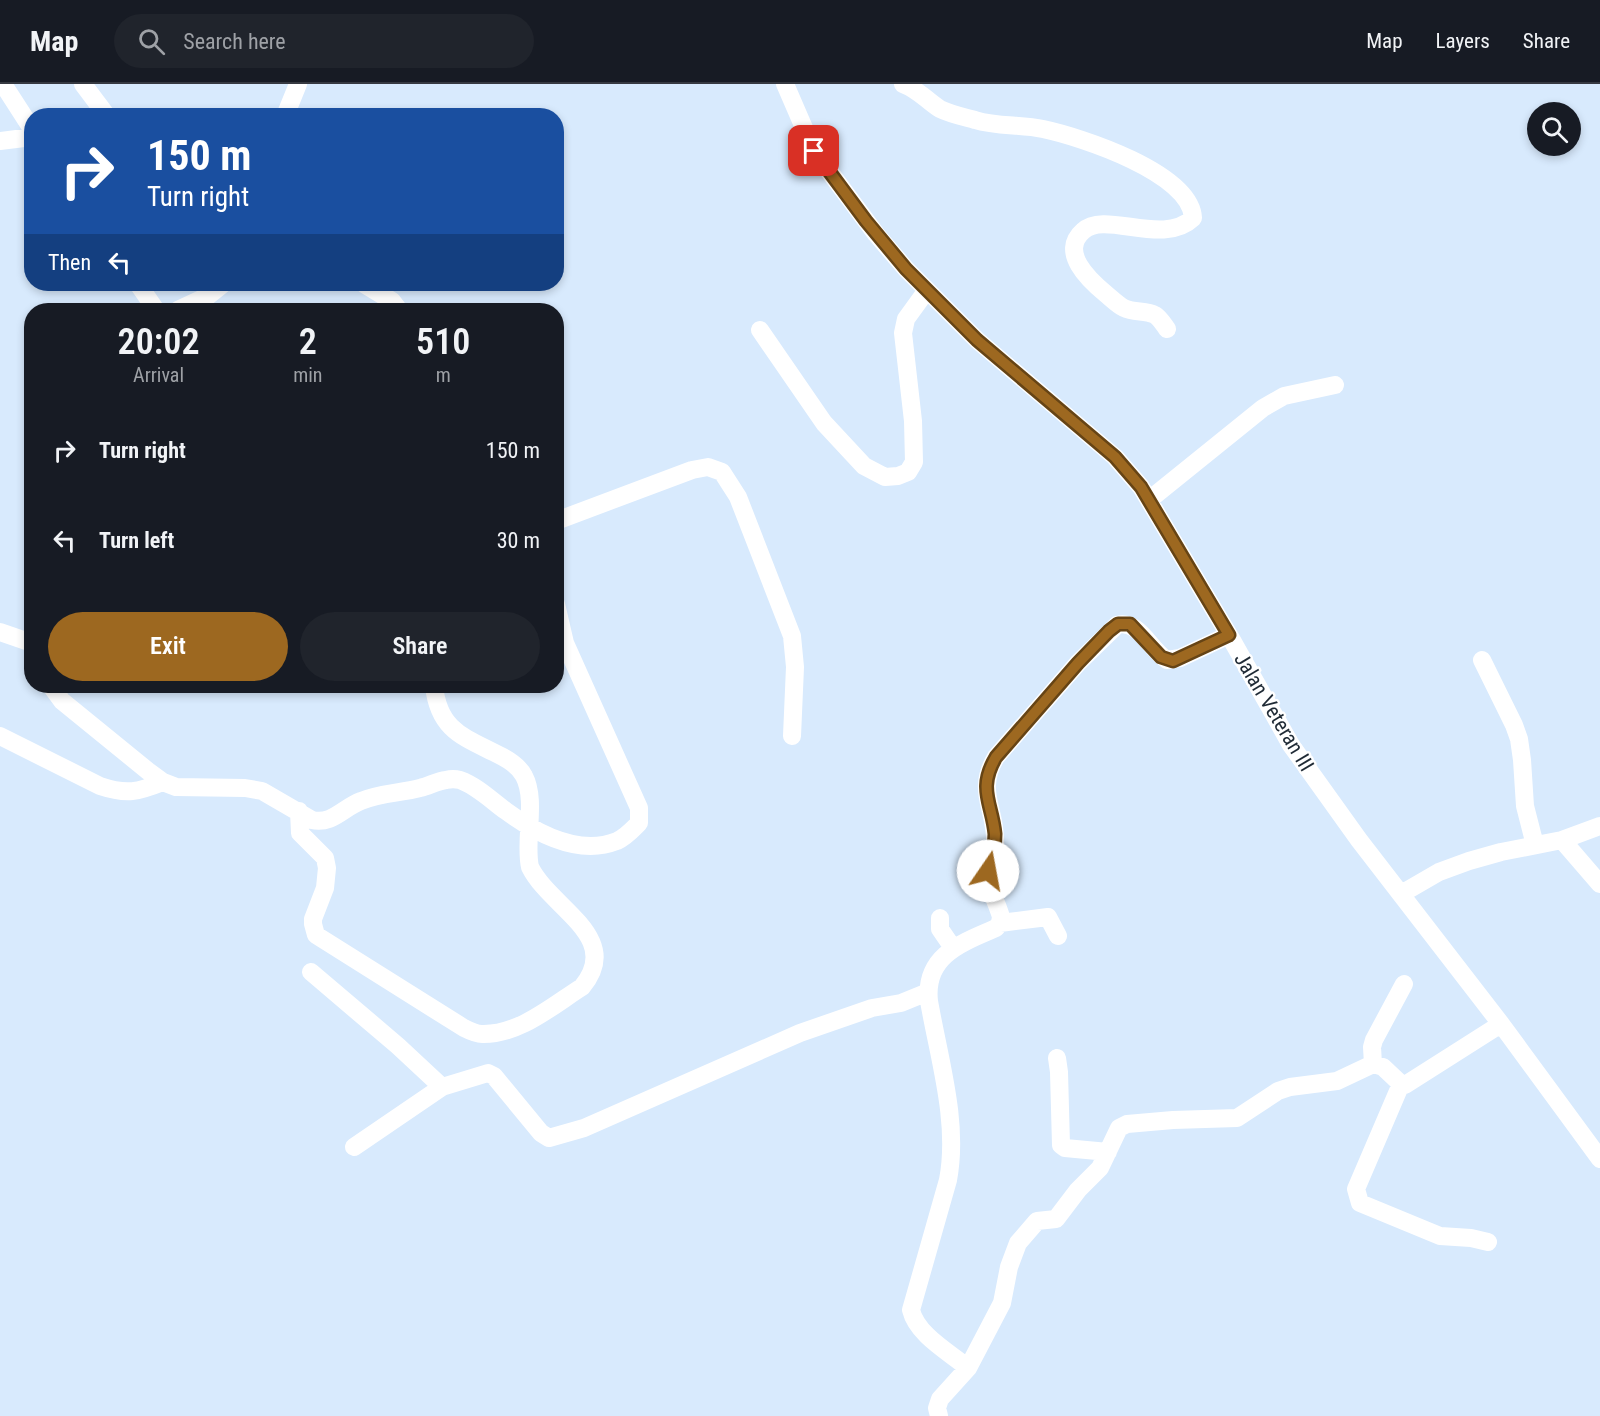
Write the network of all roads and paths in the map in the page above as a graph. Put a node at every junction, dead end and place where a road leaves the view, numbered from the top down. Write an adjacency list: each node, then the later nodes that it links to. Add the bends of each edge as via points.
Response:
1 (3, 84): 8 (street)
2 (83, 84): 6 (street)
3 (298, 84): 7 (street)
4 (903, 84): 16 (street, via 915,88 941,109 977,121 1042,128 1095,144 1168,180 1192,208 1193,218 1186,225 1157,230 1092,225 1075,242 1075,257 1090,281 1122,307 1156,316)
5 (792, 86): 11 (street, Jalan Veteran III, via 805,134 825,167 876,234)
6 (101, 108)
7 (288, 108)
8 (24, 117)
9 (24, 138): 10 (street)
10 (0, 141)
11 (927, 290): 17 (street, via 906,319 903,333 914,462 908,472 898,476 885,477 864,466 824,423); 19 (street, Jalan Veteran III, via 977,340 1115,457)
12 (214, 291): 14 (street)
13 (376, 291): 15 (street)
14 (193, 303)
15 (394, 303)
16 (1167, 329)
17 (760, 330)
18 (1335, 385): 19 (street, via 1284,396 1263,408)
19 (1149, 500): 22 (street, Jalan Veteran III)
20 (564, 518): 29 (street, via 692,470 708,467 722,472 738,497 792,636)
21 (0, 632): 24 (street)
22 (1229, 635): 37 (street, Jalan Veteran III, via 1291,745); 39 (street, via 1180,658 1167,660 1130,624 1118,624 1078,663 996,757 987,777 986,797 995,846 988,871)
23 (564, 639): 33 (street, via 639,808 639,824 617,840 598,845 555,839)
24 (24, 641)
25 (1482, 660): 35 (street, via 1519,739 1525,806)
26 (56, 693): 30 (street)
27 (436, 693): 33 (street, via 439,709 455,733 504,757 523,774 529,793)
28 (0, 736): 30 (street, via 111,790 138,792)
29 (792, 736)
30 (163, 782): 31 (street, via 176,787 262,791)
31 (298, 811): 33 (street, via 320,822 368,798 460,780); 33 (street, via 300,833 325,858 327,868 325,888 313,919 316,935 479,1034 516,1028 582,987 594,966 596,956 590,936 530,867)
32 (1600, 826): 34 (street)
33 (530, 828)
34 (1562, 840): 35 (street); 36 (street)
35 (1535, 845): 37 (street, via 1469,861 1439,872)
36 (1600, 884)
37 (1401, 894): 45 (street, Jalan Veteran III)
38 (940, 918): 41 (street, via 940,929)
39 (1000, 923): 40 (street, via 1048,917); 41 (street)
40 (1058, 936)
41 (952, 948): 44 (street, via 930,976)
42 (311, 972): 49 (street)
43 (1404, 984): 47 (street, via 1374,1040)
44 (928, 992): 49 (street, via 800,1033 559,1137 549,1138 541,1133 488,1073); 54 (street, via 952,1127 952,1158 911,1310 920,1328)
45 (1501, 1024): 48 (street, via 1411,1082); 52 (street, Jalan Veteran III)
46 (1057, 1058): 51 (street, via 1061,1145)
47 (1373, 1064): 48 (street, via 1383,1067); 51 (street, via 1337,1081 1278,1091 1237,1118 1127,1124 1119,1128)
48 (1401, 1084): 53 (street, via 1356,1189 1360,1203 1440,1236)
49 (442, 1087): 50 (street)
50 (354, 1148)
51 (1108, 1152): 54 (street, via 1100,1168 1056,1219 1037,1221 1018,1243 1002,1303)
52 (1600, 1160)
53 (1488, 1242)
54 (968, 1368): 55 (street, via 940,1399)
55 (939, 1416)

